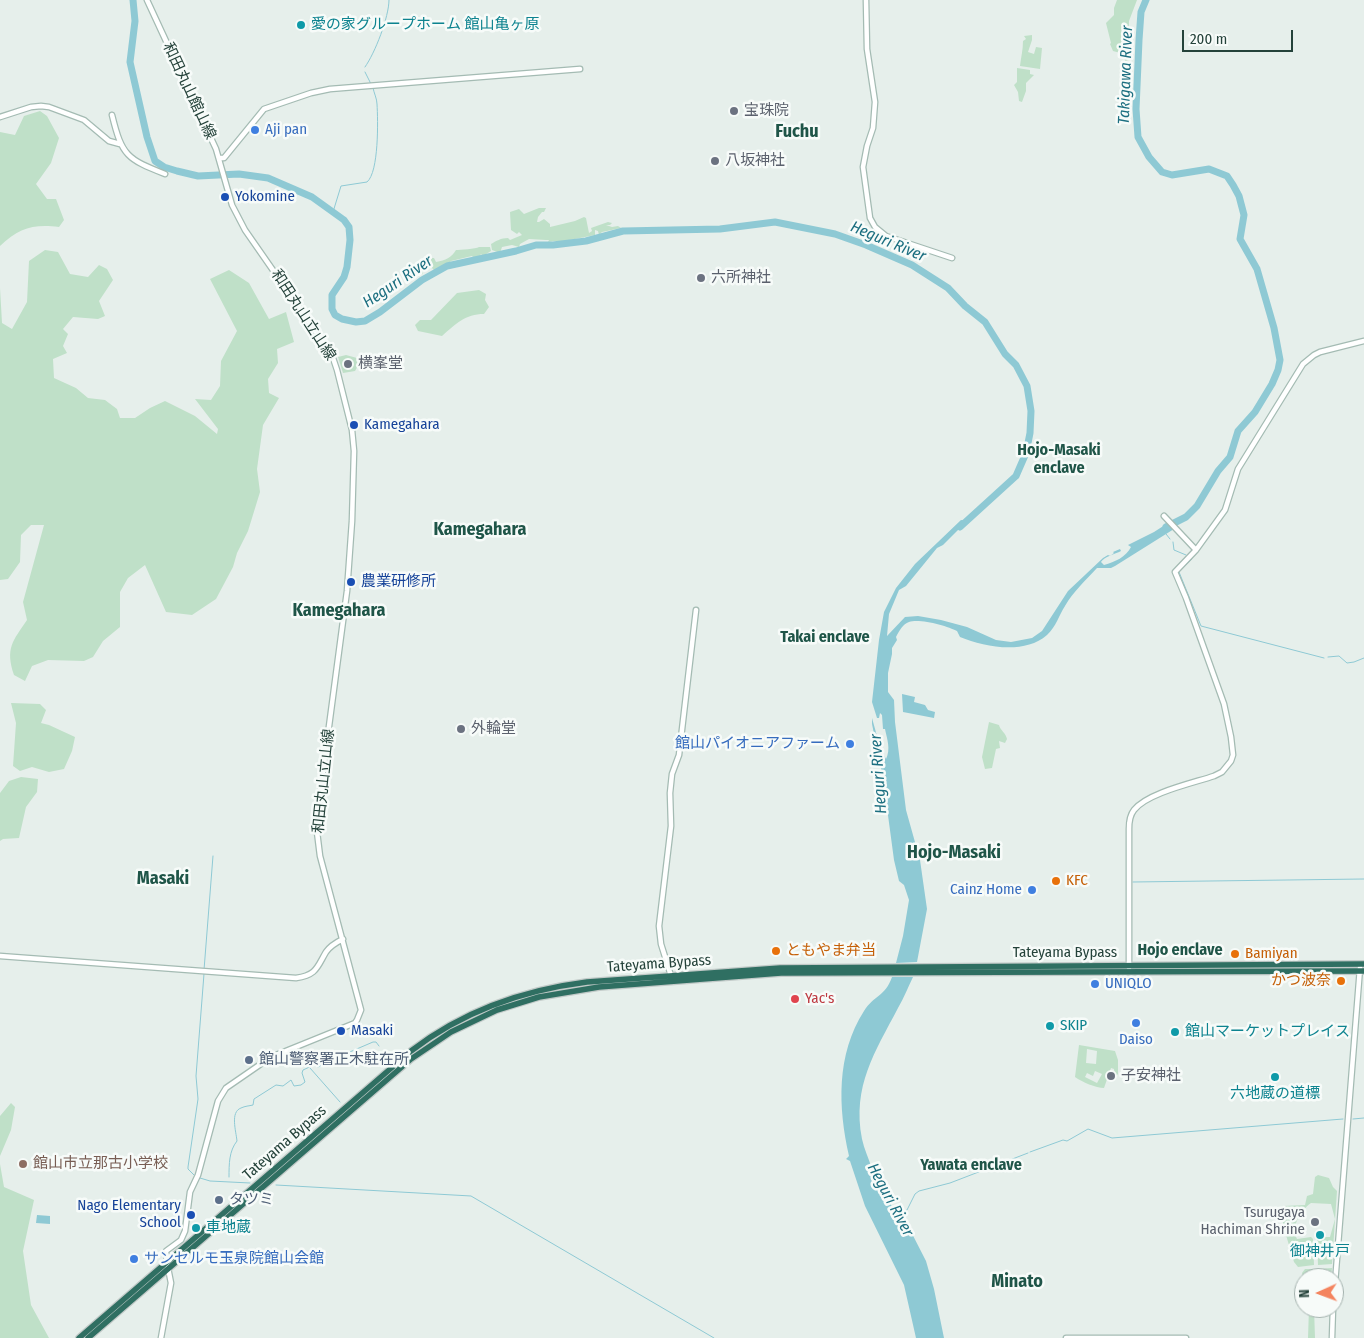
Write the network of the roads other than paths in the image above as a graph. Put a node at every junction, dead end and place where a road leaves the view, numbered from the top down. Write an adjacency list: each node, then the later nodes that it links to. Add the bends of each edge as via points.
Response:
1 (147, 0): 7 (street, 和田丸山館山線)
2 (866, 0): 10 (street, via 867,49 875,102 873,128 862,167 870,218 875,228 886,236)
3 (580, 69): 7 (street, via 311,93 264,109)
4 (112, 115): 6 (street)
5 (0, 117): 6 (street, via 31,107 49,107 84,120 110,141)
6 (120, 144): 8 (street, via 137,163)
7 (220, 159): 9 (street, 和田丸山館山線)
8 (165, 174)
9 (226, 183): 15 (street, 和田丸山立山線, via 239,220 332,355 352,430 354,467 350,567 316,824 320,856)
10 (952, 258)
11 (1364, 341): 13 (street, via 1320,352 1303,364 1238,470 1225,510)
12 (1164, 516): 13 (street)
13 (1196, 550): 18 (street, via 1175,574 1224,704 1233,755 1222,772 1152,796 1132,813 1129,828)
14 (696, 610): 19 (street, via 678,755 672,774 671,826 659,926)
15 (343, 938): 16 (street, via 328,949 316,969 303,976 291,977); 20 (street, 和田丸山立山線, via 361,1013 347,1027 271,1057 222,1092 190,1192 185,1231 181,1240 166,1251)
16 (0, 956)
17 (1362, 967): 18 (highway, Tateyama Bypass); 21 (street)
18 (1129, 969): 19 (highway, Tateyama Bypass, via 780,968)
19 (672, 978): 20 (highway, Tateyama Bypass, via 587,982 537,990 495,1004 447,1028 390,1068)
20 (167, 1266): 23 (highway, Tateyama Bypass); 24 (highway, Tateyama Bypass); 25 (street, via 171,1283)
21 (1336, 1268)
22 (1333, 1318): 28 (street)
23 (79, 1338)
24 (88, 1338)
25 (161, 1338)
26 (1066, 1338): 27 (street)
27 (1186, 1338)
28 (1332, 1338)

